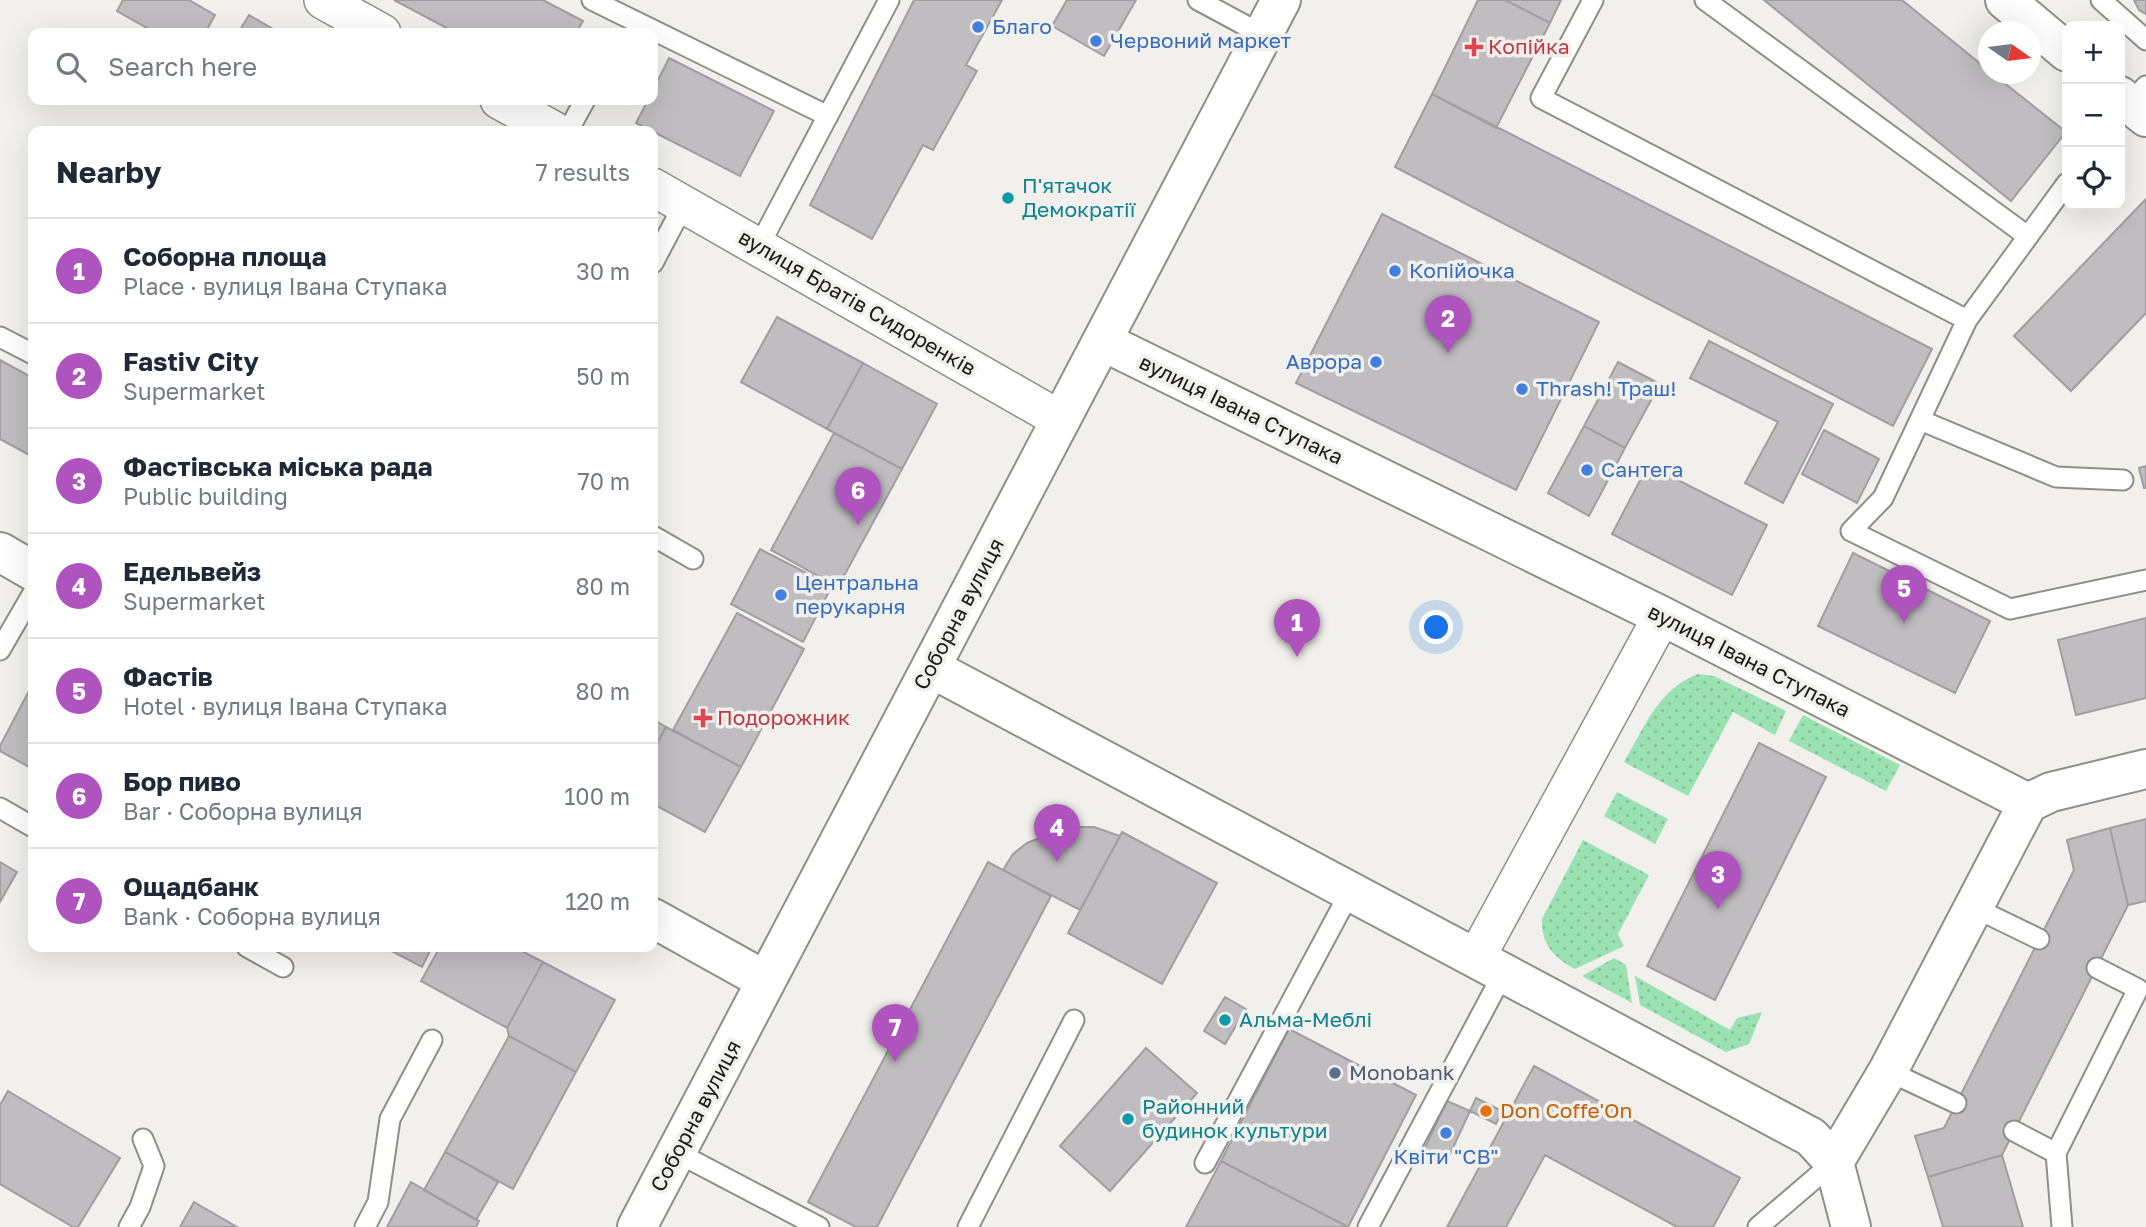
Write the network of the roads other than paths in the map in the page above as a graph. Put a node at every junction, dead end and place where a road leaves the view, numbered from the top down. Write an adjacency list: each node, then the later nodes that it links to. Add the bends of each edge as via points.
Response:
1 (592, 0): 10 (lane)
2 (889, 0): 18 (lane)
3 (1198, 0): 12 (lane)
4 (1281, 0): 12 (street, Соборна вулиця)
5 (1593, 0): 27 (lane, via 1541,98)
6 (1705, 0): 24 (lane)
7 (2101, 0): 14 (lane)
8 (2007, 1): 15 (street)
9 (330, 2): 11 (street)
10 (626, 26)
11 (374, 28)
12 (1263, 35): 29 (street, Соборна вулиця)
13 (658, 40): 18 (lane)
14 (2146, 40)
15 (2062, 48)
16 (508, 105): 19 (street)
17 (582, 105): 20 (lane)
18 (828, 116): 25 (lane)
19 (546, 126)
20 (571, 126)
21 (2062, 189): 24 (lane)
22 (658, 190): 23 (street, вулиця Братів Сидоренків)
23 (684, 204): 25 (street, вулиця Братів Сидоренків); 26 (lane)
24 (2026, 235): 27 (lane)
25 (759, 246): 31 (street, вулиця Братів Сидоренків)
26 (658, 253)
27 (1967, 320): 32 (lane)
28 (0, 337): 30 (lane)
29 (1102, 341): 31 (street, Соборна вулиця); 40 (street, вулиця Івана Ступака)
30 (28, 351)
31 (1061, 420): 42 (street, Соборна вулиця)
32 (1920, 420): 33 (lane, via 2056,477); 38 (lane, via 1883,498 1851,531 2010,609)
33 (2123, 480)
34 (658, 539): 36 (lane)
35 (0, 552): 37 (street)
36 (693, 559)
37 (28, 568)
38 (2146, 580)
39 (28, 602): 41 (lane)
40 (1662, 616): 44 (street, вулиця Івана Ступака); 52 (street)
41 (0, 650)
42 (931, 668): 47 (street); 55 (street, Соборна вулиця)
43 (2146, 769): 44 (street, via 2051,792)
44 (2028, 803): 48 (street)
45 (0, 808): 46 (lane)
46 (28, 824)
47 (1350, 892): 52 (street); 66 (lane)
48 (1973, 907): 50 (lane); 59 (street)
49 (658, 921): 55 (street)
50 (2039, 939)
51 (256, 952): 53 (lane)
52 (1490, 965): 65 (street, via 1811,1137); 72 (lane)
53 (283, 967)
54 (2097, 968): 56 (lane)
55 (766, 981): 63 (street, Соборна вулиця)
56 (2142, 982): 64 (lane)
57 (1074, 1020): 71 (lane)
58 (432, 1040): 68 (lane, via 390,1119 379,1202)
59 (1888, 1071): 60 (lane); 65 (street)
60 (1956, 1103)
61 (2014, 1131): 64 (lane)
62 (143, 1139): 67 (lane, via 154,1166 141,1207)
63 (676, 1152): 69 (street, Соборна вулиця); 70 (lane)
64 (2056, 1153): 75 (lane)
65 (1834, 1162): 73 (lane); 74 (street)
66 (1205, 1163)
67 (129, 1227)
68 (365, 1227)
69 (637, 1227)
70 (819, 1227)
71 (968, 1227)
72 (1368, 1227)
73 (1758, 1227)
74 (1852, 1227)
75 (2062, 1227)

